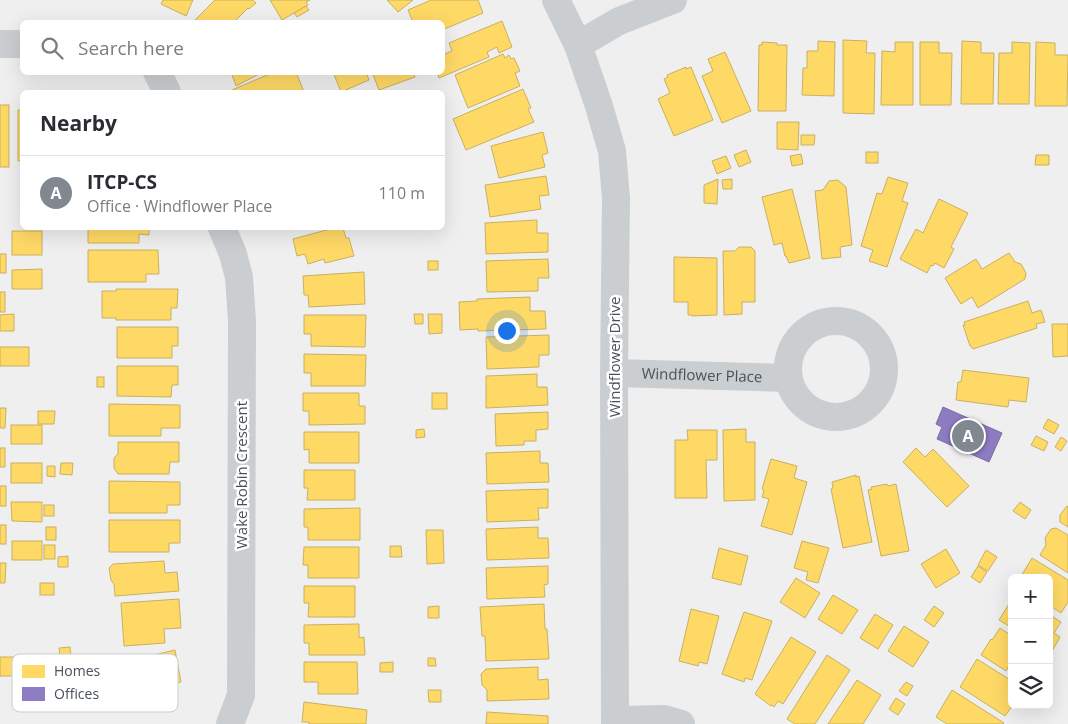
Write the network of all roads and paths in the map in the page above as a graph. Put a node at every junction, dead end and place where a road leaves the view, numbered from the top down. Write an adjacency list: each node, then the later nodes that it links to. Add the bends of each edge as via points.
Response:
1 (556, 0): 5 (street, Windflower Drive)
2 (674, 0): 5 (street, via 618,21)
3 (0, 44): 4 (street)
4 (20, 44)
5 (578, 45): 9 (street, Windflower Drive, via 612,151 616,198)
6 (159, 75): 7 (street)
7 (166, 90)
8 (223, 230): 12 (street, Wake Robin Crescent, via 239,277 242,322 241,694)
9 (614, 373): 10 (street, Windflower Place); 11 (street, Windflower Drive)
10 (788, 378)
11 (615, 722): 13 (street, via 664,719)
12 (230, 724)
13 (681, 724)

